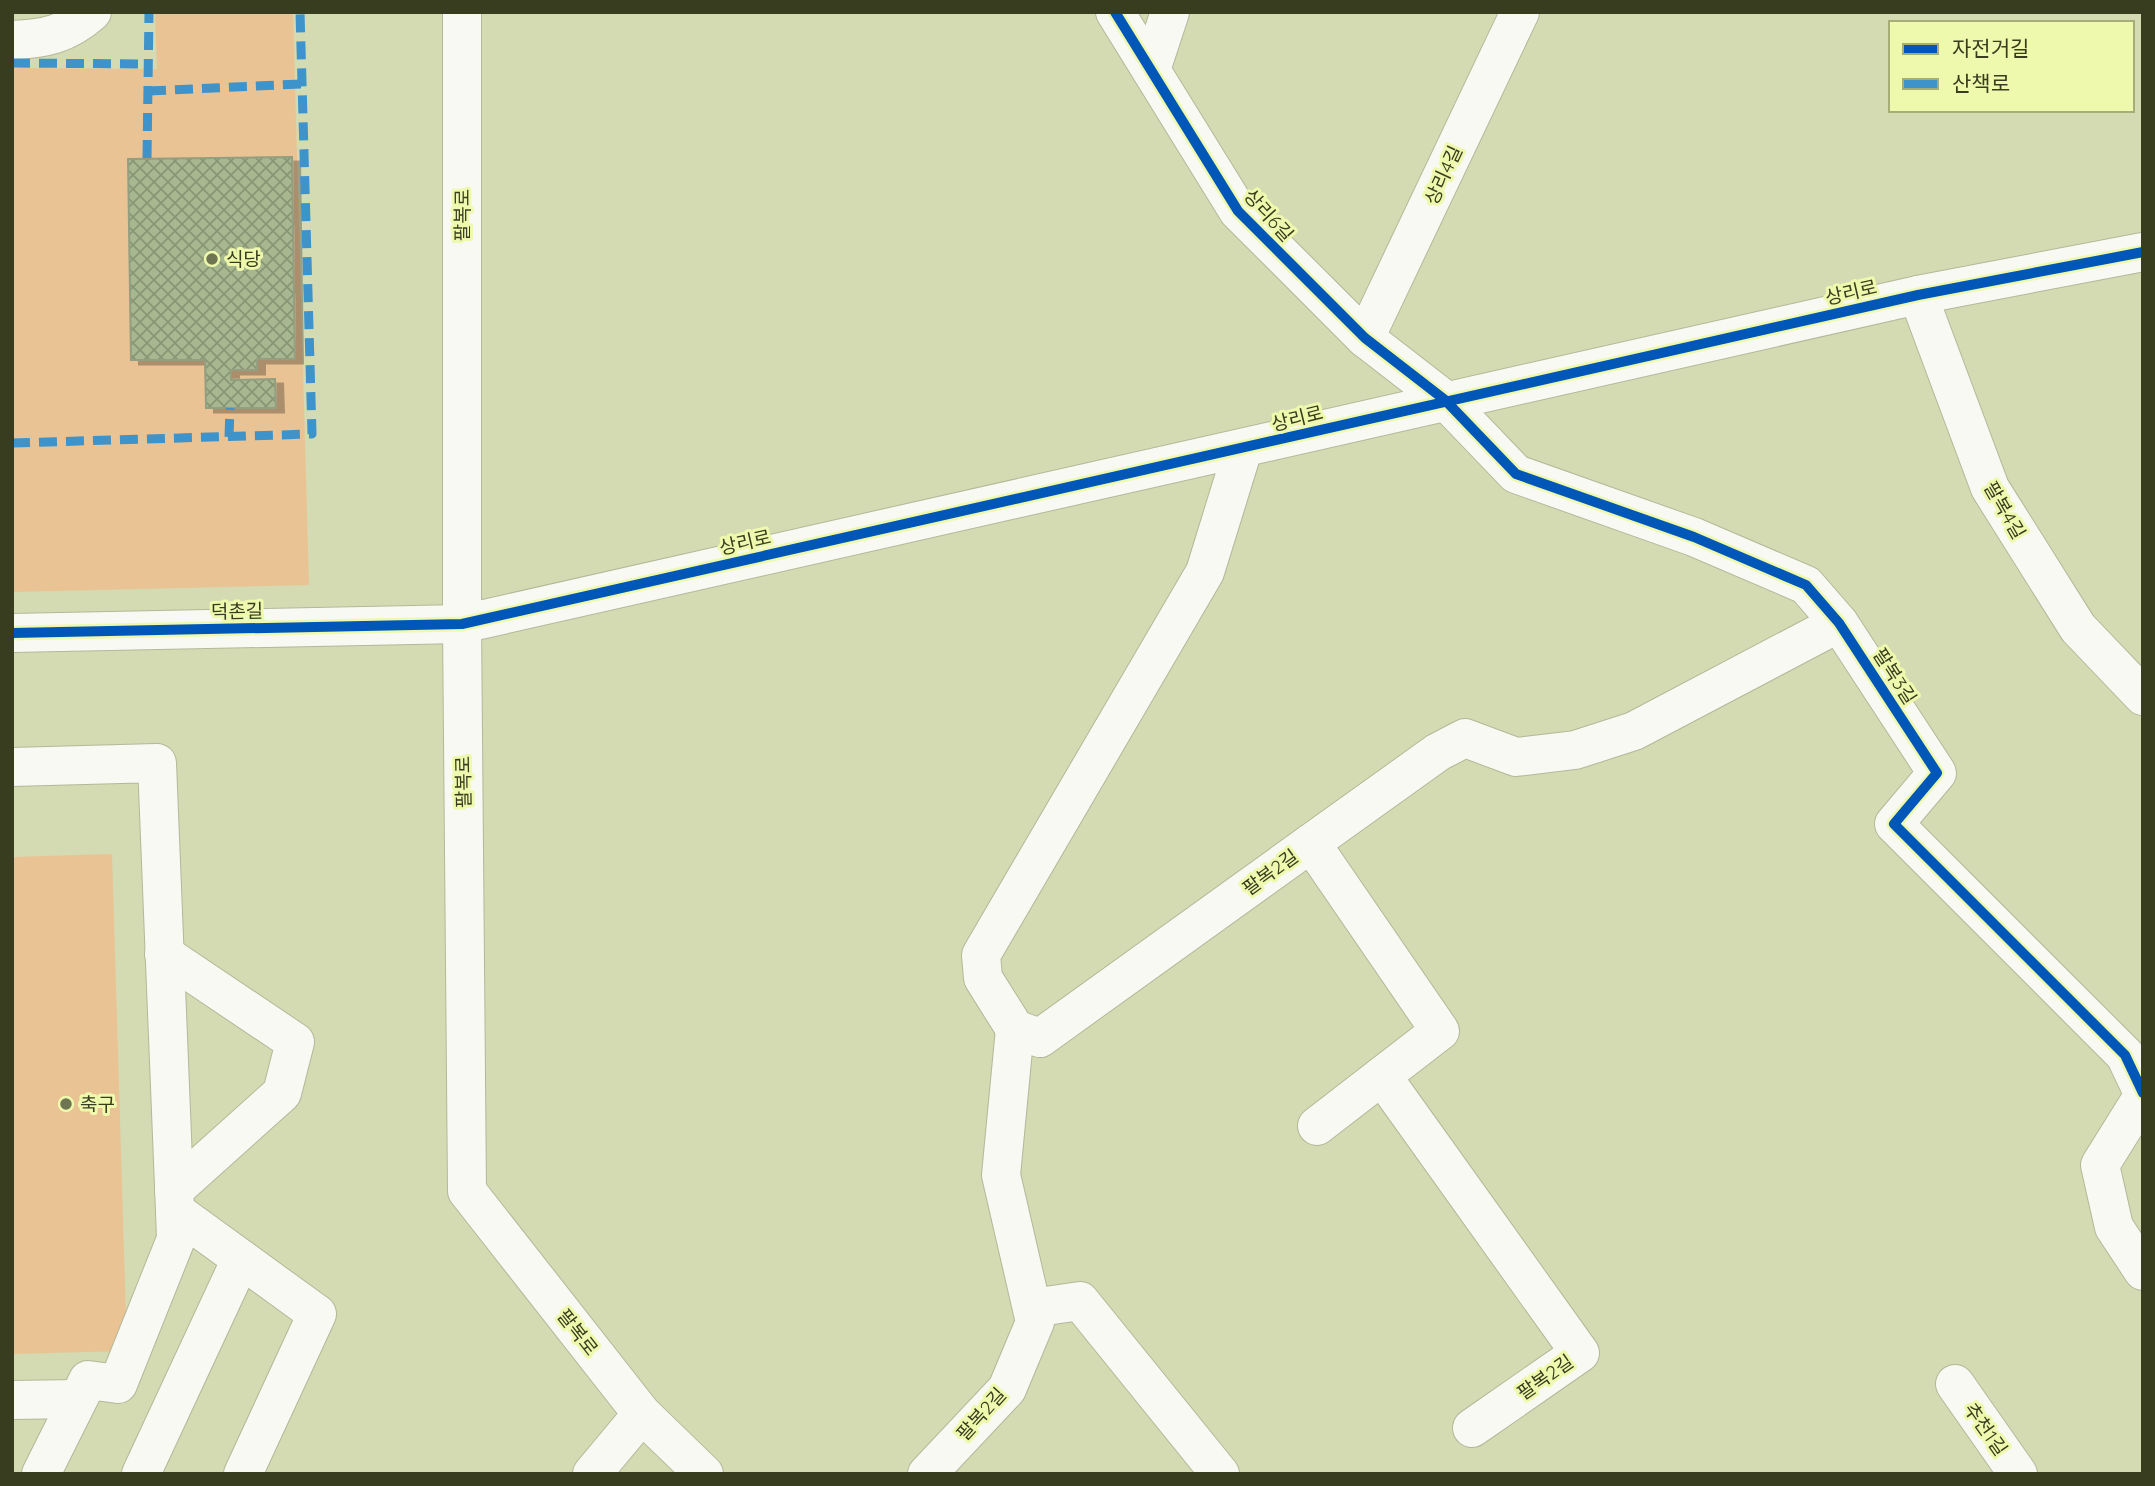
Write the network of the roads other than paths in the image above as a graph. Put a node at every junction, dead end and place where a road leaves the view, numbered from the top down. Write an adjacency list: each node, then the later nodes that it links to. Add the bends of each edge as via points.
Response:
1 (92, 12): 6 (street, via 76,27 51,36)
2 (462, 12): 14 (street, 팔복로)
3 (1115, 12): 7 (street, 상리6길)
4 (1170, 12): 7 (street)
5 (1520, 12): 10 (street, 상리4길)
6 (12, 40)
7 (1151, 70): 10 (street, 상리6길, via 1238,211)
8 (2143, 252): 9 (street, 상리로)
9 (1918, 295): 11 (street, 상리로); 16 (street, 팔복4길, via 1990,488 2078,628)
10 (1365, 338): 11 (street, 상리6길)
11 (1445, 400): 12 (street, 상리로); 13 (street, 팔복3길, via 1516,474 1694,537 1806,585)
12 (1243, 449): 14 (street, 상리로); 20 (street, via 1205,572 981,954 983,978)
13 (1839, 623): 18 (street, via 1633,731 1575,750 1516,757 1465,738 1438,752); 22 (street, 팔복3길, via 1937,773 1894,824 2125,1055)
14 (462, 624): 15 (street, 덕촌길); 31 (street, 팔복로, via 467,1191)
15 (12, 633)
16 (2143, 696)
17 (12, 767): 19 (street, via 157,763)
18 (1311, 843): 20 (street, 팔복2길, via 1040,1038); 21 (street, 팔복2길, via 1440,1031)
19 (164, 954): 24 (street); 24 (street, via 295,1042 282,1093)
20 (1015, 1029): 27 (street, 팔복2길, via 1001,1175)
21 (1382, 1076): 23 (street, 팔복2길); 32 (street, 팔복2길, via 1580,1353)
22 (2143, 1094): 26 (street, 팔복3길, via 2100,1165 2114,1227)
23 (1317, 1126)
24 (175, 1201): 25 (street); 29 (street, via 176,1240 118,1384 88,1380)
25 (241, 1259): 34 (street); 35 (street, via 317,1314)
26 (2143, 1271)
27 (1032, 1308): 38 (street, 팔복2길, via 1035,1322 1007,1389); 39 (street, via 1080,1301)
28 (1955, 1384): 40 (street, 추천1길)
29 (78, 1399): 30 (street); 33 (street)
30 (13, 1401)
31 (642, 1414): 36 (street); 37 (street, 팔복로)
32 (1472, 1428)
33 (41, 1474)
34 (141, 1474)
35 (243, 1474)
36 (592, 1474)
37 (704, 1474)
38 (927, 1474)
39 (1220, 1474)
40 (2018, 1474)

